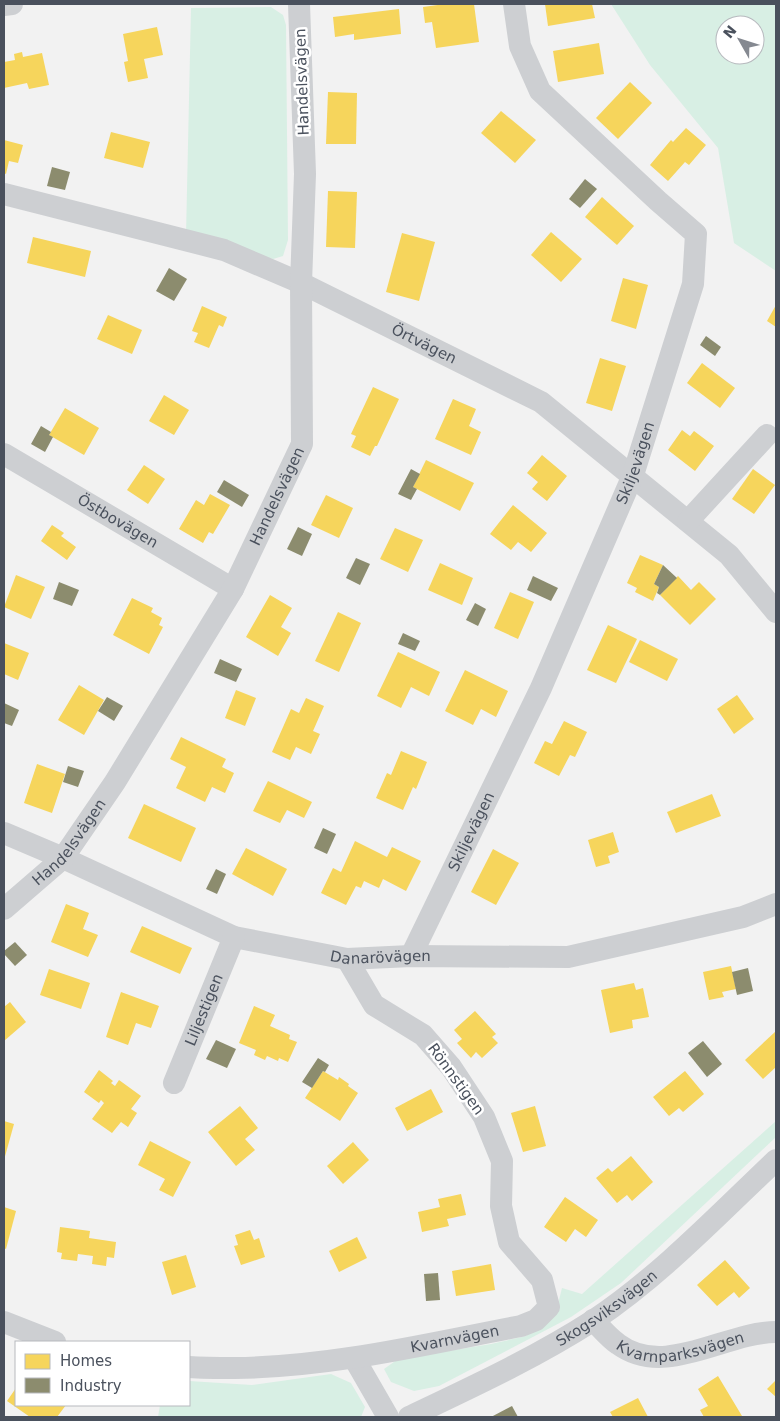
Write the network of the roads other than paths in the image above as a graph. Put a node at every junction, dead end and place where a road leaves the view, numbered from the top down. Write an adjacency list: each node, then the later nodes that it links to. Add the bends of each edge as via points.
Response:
1 (12, 4): 4 (street)
2 (299, 4): 6 (street, Handelsvägen, via 305,174)
3 (514, 4): 9 (street, Skiljevägen, via 520,46 540,91 696,234 692,284)
4 (4, 5)
5 (4, 194): 6 (street, Örtvägen, via 224,250)
6 (301, 283): 9 (street, Örtvägen, via 541,402); 11 (street, Handelsvägen, via 302,444)
7 (767, 436): 10 (street)
8 (4, 454): 11 (street, Östbovägen)
9 (632, 475): 10 (street, Örtvägen); 18 (street, Skiljevägen, via 541,688)
10 (688, 521): 12 (street, Örtvägen, via 730,555)
11 (233, 589): 14 (street, Handelsvägen, via 115,782)
12 (776, 612)
13 (4, 833): 14 (street, Danarövägen)
14 (63, 858): 16 (street, Handelsvägen); 17 (street, Danarövägen)
15 (776, 904): 18 (street, Danarövägen, via 743,917 568,957)
16 (4, 909)
17 (234, 937): 19 (street, Danarövägen); 20 (street, Liljestigen)
18 (411, 956): 19 (street, Danarövägen)
19 (347, 959): 22 (street, Rönnstigen, via 374,1005 423,1035 451,1067 484,1117 502,1161 501,1206 509,1242 542,1280)
20 (174, 1083)
21 (776, 1160): 23 (street, Skogsviksvägen, via 654,1275)
22 (549, 1307): 27 (street, Kvarnvägen, via 536,1320 521,1326)
23 (594, 1320): 25 (street, Kvarnparksvägen, via 618,1345 641,1356 660,1358 689,1354 739,1337); 30 (street, Skogsviksvägen, via 524,1362)
24 (4, 1322): 26 (street)
25 (776, 1332)
26 (52, 1341)
27 (354, 1358): 28 (street, Kvarnvägen, via 268,1367); 29 (street)
28 (190, 1367)
29 (388, 1417)
30 (409, 1417)

